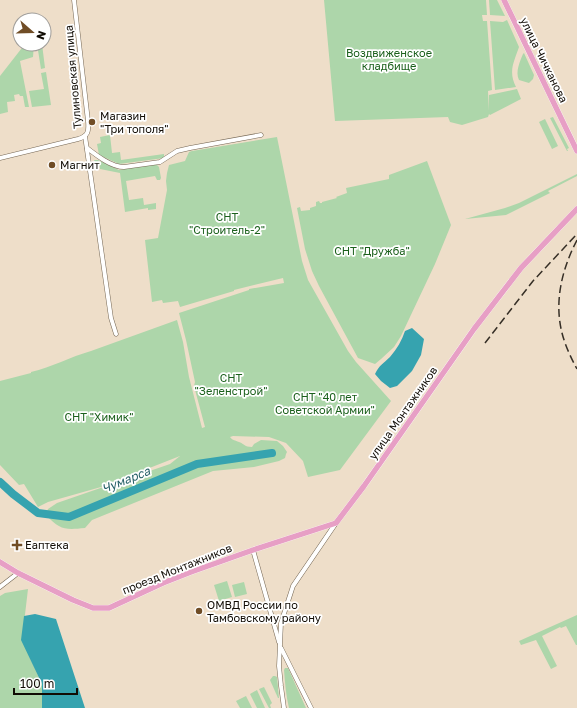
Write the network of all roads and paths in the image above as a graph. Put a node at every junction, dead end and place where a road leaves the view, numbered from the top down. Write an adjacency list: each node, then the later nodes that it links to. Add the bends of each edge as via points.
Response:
1 (74, 0): 4 (street, Тулиновская улица, via 89,126)
2 (504, 0): 6 (main road, улица Чичканова)
3 (261, 135): 5 (street, via 177,151 160,162 124,167 100,158)
4 (85, 136): 5 (street); 7 (street, Тулиновская улица, via 78,140)
5 (87, 148): 9 (street)
6 (577, 150)
7 (0, 158)
8 (577, 209): 10 (main road, улица Монтажников, via 521,268 474,329)
9 (116, 334)
10 (336, 524): 11 (main road, проезд Монтажников); 15 (street, улица Монтажников, via 293,586 281,623)
11 (253, 550): 13 (main road, проезд Монтажников, via 163,583 109,608 94,608 73,600); 15 (street)
12 (0, 562): 13 (main road, проезд Монтажников)
13 (18, 572): 14 (street)
14 (0, 587)
15 (280, 647): 16 (street, улица Монтажников); 17 (street, улица Монтажников)
16 (284, 708)
17 (311, 708)

